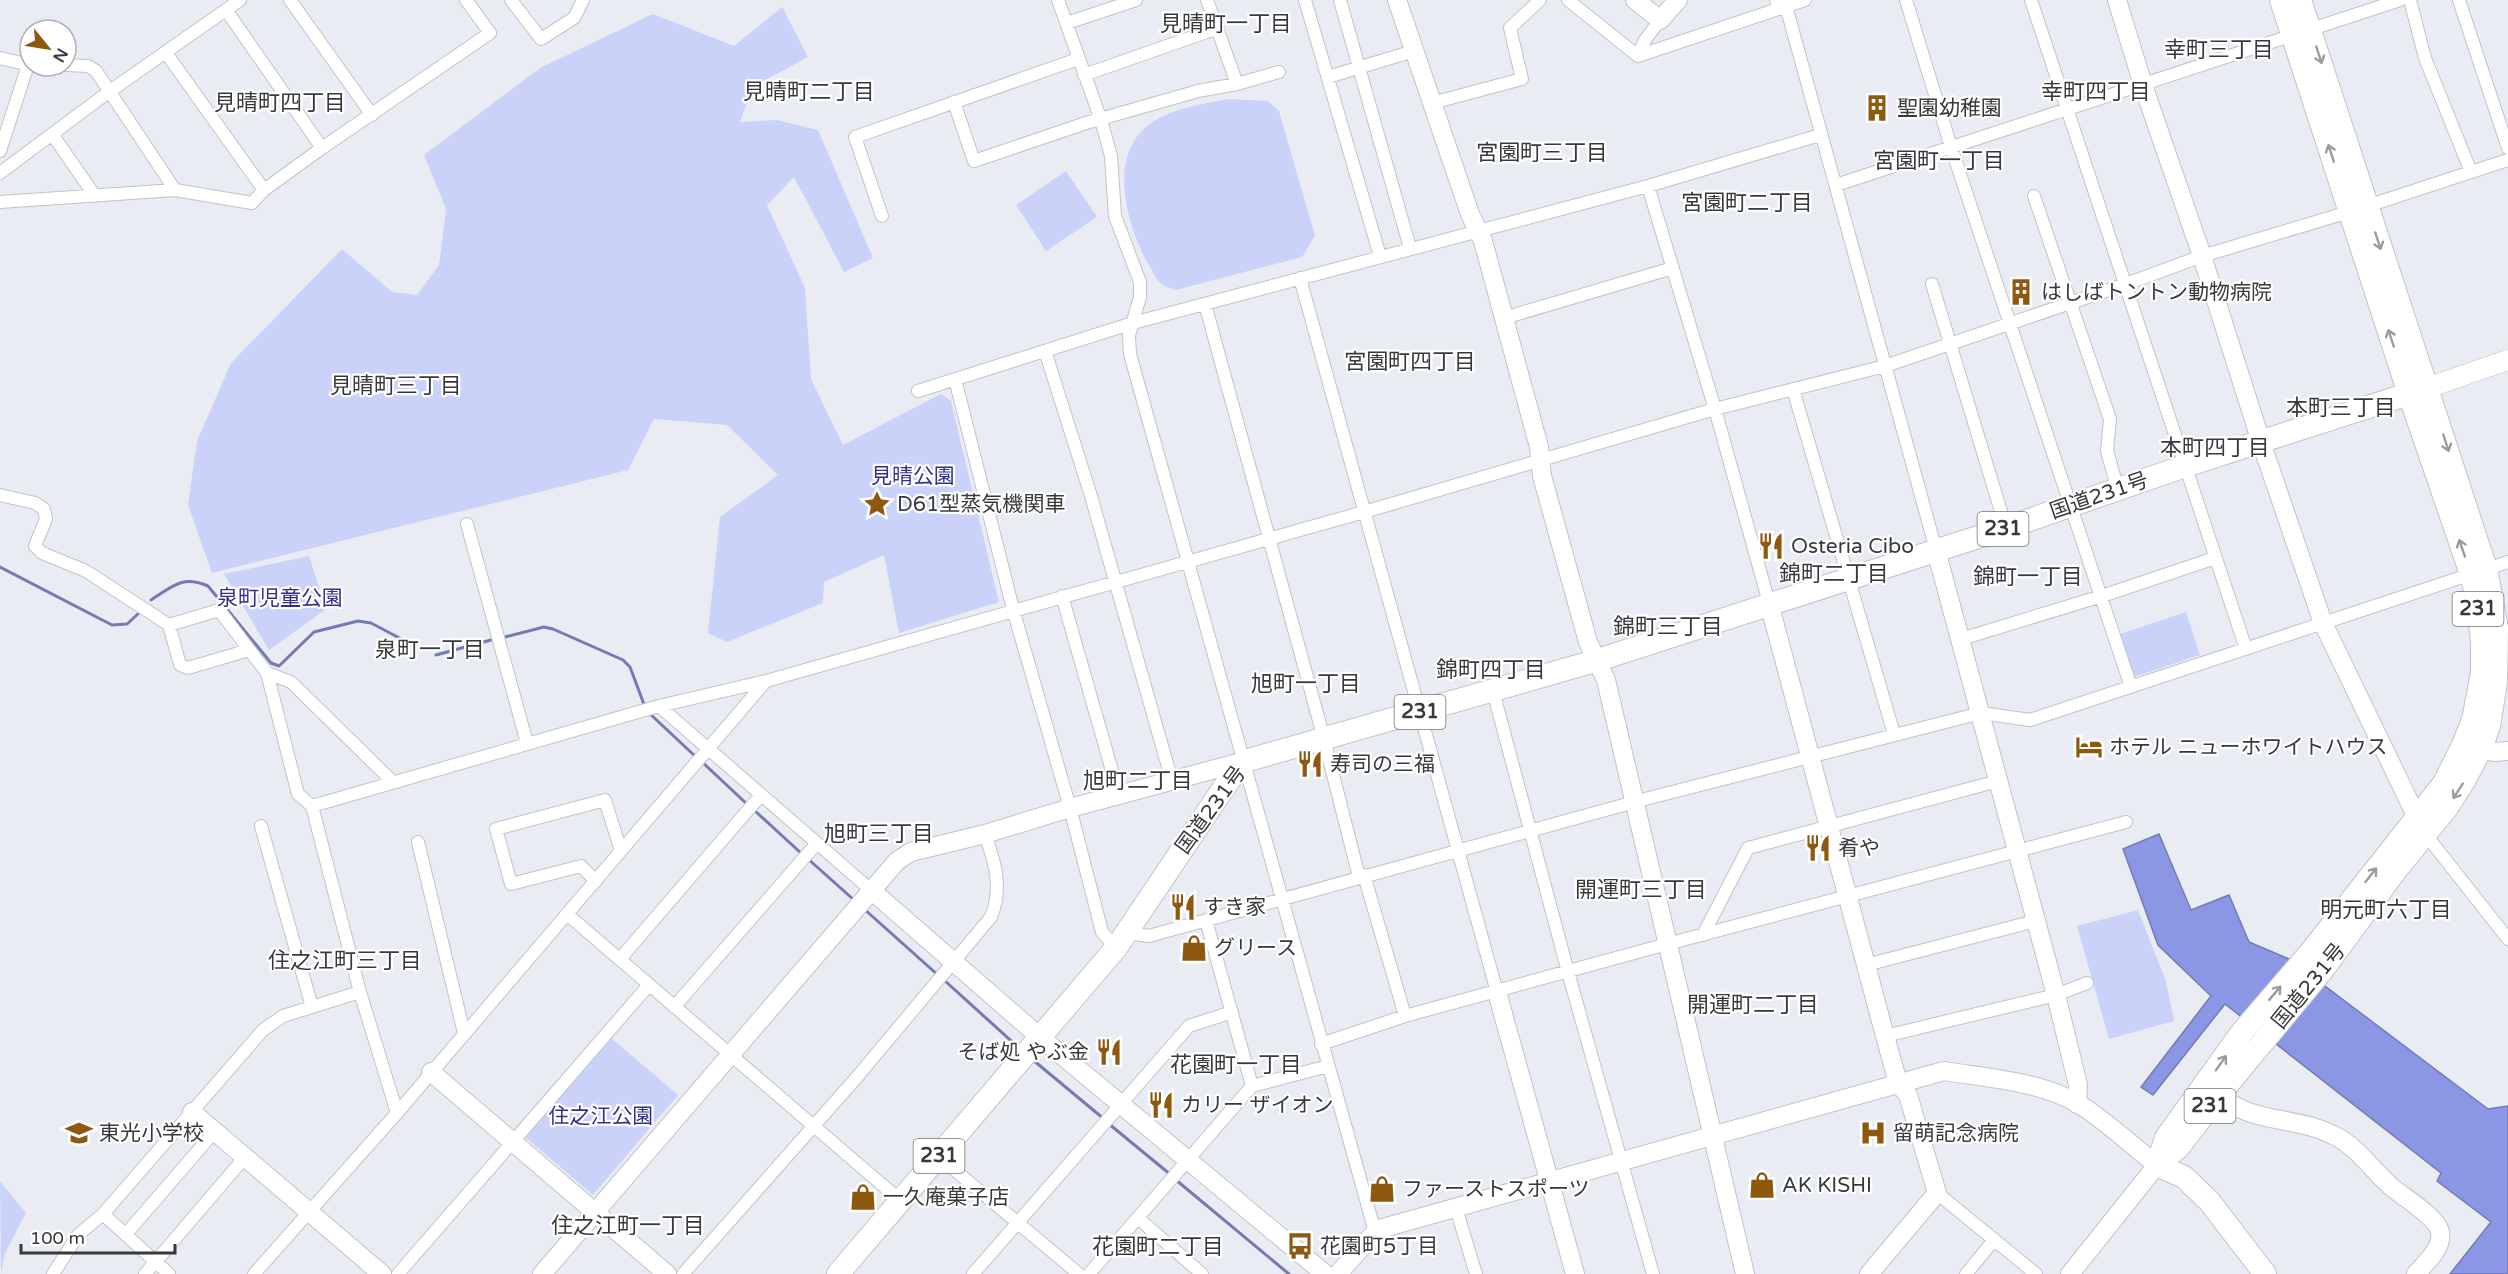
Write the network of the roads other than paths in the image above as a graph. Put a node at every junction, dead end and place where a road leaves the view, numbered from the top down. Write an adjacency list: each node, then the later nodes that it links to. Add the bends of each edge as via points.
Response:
1 (240, 0): 26 (street)
2 (290, 0): 49 (street)
3 (466, 0): 49 (street, via 490,33)
4 (511, 0): 5 (street, via 542,39 574,18)
5 (583, 0)
6 (1058, 0): 28 (street)
7 (1136, 0): 28 (street)
8 (1208, 0): 29 (street)
9 (1305, 0): 41 (street)
10 (1340, 0): 38 (street)
11 (1397, 0): 31 (street)
12 (1540, 0): 47 (street, via 1510,28 1522,79)
13 (1568, 0): 33 (street)
14 (1635, 0): 27 (street)
15 (1678, 0): 27 (street)
16 (1805, 0): 25 (street)
17 (1906, 0): 53 (street)
18 (2031, 0): 48 (street)
19 (2116, 0): 44 (street)
20 (2281, 0): 30 (highway, 国道231号 / 231)
21 (2300, 0): 30 (highway, 国道231号 / 231)
22 (2400, 0): 30 (street)
23 (2410, 0): 58 (street, via 2425,58)
24 (2459, 0): 55 (street)
25 (1782, 3): 33 (street); 52 (street)
26 (226, 9): 32 (street); 54 (street)
27 (1660, 20): 33 (street)
28 (1067, 23): 35 (street)
29 (1218, 28): 40 (street); 43 (street)
30 (2301, 32): 44 (street); 67 (highway, 国道231号 / 231)
31 (1414, 51): 38 (street); 47 (street)
32 (166, 53): 45 (street); 63 (street)
33 (1638, 56)
34 (0, 58): 36 (street)
35 (1078, 59): 40 (street); 46 (street)
36 (18, 62)
37 (78, 66): 45 (street, via 96,71)
38 (1359, 68): 41 (street); 70 (street)
39 (1279, 72): 43 (street)
40 (1084, 75): 50 (street)
41 (1328, 77): 71 (street)
42 (25, 78): 56 (street)
43 (1237, 84): 50 (street, via 1198,91)
44 (2143, 86): 48 (street); 72 (street)
45 (110, 91): 51 (street); 62 (street)
46 (954, 102): 50 (street, via 974,161); 68 (street, via 855,137)
47 (1432, 103): 69 (street)
48 (2069, 110): 53 (street); 76 (street)
49 (372, 115): 54 (street)
50 (1101, 120): 81 (street, via 1111,156 1115,216 1140,282)
51 (52, 134): 59 (street); 64 (street)
52 (1820, 135): 60 (street); 61 (street)
53 (1951, 147): 60 (street); 80 (street)
54 (322, 148): 63 (street)
55 (2508, 148)
56 (0, 151)
57 (2508, 160): 58 (street)
58 (2471, 172): 67 (street)
59 (0, 173)
60 (1836, 185): 85 (street)
61 (1648, 186): 69 (street); 73 (street)
62 (175, 190): 63 (street, via 252,203); 64 (street)
63 (264, 190)
64 (95, 196): 66 (street)
65 (2034, 196): 77 (street)
66 (0, 202)
67 (2358, 209): 72 (street); 89 (highway, 国道231号 / 231)
68 (882, 216)
69 (1477, 230): 70 (street); 79 (street)
70 (1410, 248): 71 (street)
71 (1380, 256): 74 (street)
72 (2202, 256): 76 (street); 91 (street)
73 (1673, 268): 79 (street); 90 (street)
74 (1300, 278): 78 (street); 97 (street)
75 (1932, 284): 82 (street)
76 (2126, 284): 77 (street); 93 (street)
77 (2069, 302): 80 (street); 94 (street, via 2110,419 2107,451)
78 (1205, 303): 81 (street); 100 (street)
79 (1504, 318): 92 (street)
80 (2009, 322): 82 (street); 96 (street)
81 (1133, 323): 83 (street); 103 (street, via 1130,354)
82 (1951, 343): 85 (street); 99 (street)
83 (1045, 351): 86 (street); 107 (street)
84 (2508, 360): 89 (main road)
85 (1885, 366): 87 (street); 101 (street)
86 (955, 379): 88 (street); 111 (street)
87 (1793, 389): 90 (street); 106 (street)
88 (918, 391)
89 (2418, 391): 91 (highway, 国道231号 / 231); 105 (highway, 国道231号 / 231)
90 (1715, 408): 92 (street); 110 (street)
91 (2261, 442): 93 (highway, 国道231号 / 231); 112 (street)
92 (1541, 461): 97 (street); 117 (street)
93 (2185, 466): 94 (highway, 国道231号 / 231); 102 (street)
94 (2118, 490): 96 (highway, 国道231号 / 231)
95 (0, 495): 113 (street, via 44,509 46,519 35,546 42,553 86,571)
96 (2071, 505): 99 (highway, 国道231号 / 231); 109 (street)
97 (1364, 512): 100 (street); 124 (street)
98 (467, 524): 128 (street)
99 (2006, 528): 101 (highway, 国道231号 / 231)
100 (1268, 539): 103 (street); 127 (street)
101 (1936, 550): 106 (highway, 国道231号 / 231); 114 (street)
102 (2215, 558): 109 (street); 115 (street)
103 (1189, 561): 107 (street); 133 (street)
104 (2508, 562): 105 (street)
105 (2478, 572): 112 (street); 120 (highway, 国道231号 / 231, via 2497,628); 130 (highway, 国道231号 / 231, via 2482,674)
106 (1847, 578): 110 (highway, 国道231号 / 231); 126 (street)
107 (1116, 581): 108 (street); 134 (street)
108 (1062, 596): 111 (street); 138 (street)
109 (2102, 596): 114 (street); 121 (street)
110 (1769, 603): 117 (highway, 国道231号 / 231); 132 (street)
111 (1013, 609): 119 (street); 141 (street)
112 (2323, 623): 115 (street); 145 (street)
113 (169, 625): 116 (street, via 219,610); 116 (street, via 180,665 188,668)
114 (1961, 639): 125 (street)
115 (2246, 648): 121 (street)
116 (249, 650): 118 (street)
117 (1595, 661): 122 (highway, 国道231号 / 231); 139 (street, via 1606,680)
118 (267, 674): 136 (street, via 291,682); 140 (street, via 298,794)
119 (766, 681): 123 (street); 129 (street)
120 (2502, 685): 130 (highway, 国道231号 / 231, via 2489,726)
121 (2131, 687): 125 (street, via 2030,720)
122 (1493, 691): 124 (highway, 国道231号 / 231); 146 (street)
123 (659, 706): 128 (street); 129 (street)
124 (1419, 712): 127 (highway, 国道231号 / 231); 150 (street)
125 (1981, 713): 126 (street); 135 (street)
126 (1894, 734): 132 (street)
127 (1324, 739): 133 (highway, 国道231号 / 231); 153 (street)
128 (526, 743): 136 (street)
129 (708, 747): 137 (street); 152 (street)
130 (2472, 747): 131 (street); 145 (highway, 国道231号 / 231, via 2464,781)
131 (2508, 751)
132 (1811, 754): 139 (street); 143 (street)
133 (1245, 761): 134 (street); 157 (street); 163 (highway, 国道231号 / 231)
134 (1172, 781): 138 (street)
135 (1998, 781): 143 (street); 151 (street)
136 (393, 782): 140 (street)
137 (760, 795): 149 (street); 165 (street)
138 (1119, 795): 141 (street)
139 (1635, 801): 146 (street); 164 (street)
140 (312, 806): 172 (street)
141 (1070, 808): 147 (street); 163 (street, via 1102,933)
142 (2127, 822): 151 (street)
143 (1829, 825): 156 (street); 161 (street, via 1748,848)
144 (261, 826): 175 (street)
145 (2422, 827): 162 (street); 166 (highway, 国道231号 / 231, via 2396,870)
146 (1529, 830): 150 (street); 169 (street)
147 (985, 834): 155 (street, via 911,852 897,861); 167 (street, via 997,869 996,905)
148 (418, 842): 179 (street)
149 (817, 843): 155 (street); 176 (street)
150 (1456, 850): 153 (street); 173 (street)
151 (2018, 850): 156 (street); 160 (street)
152 (621, 851): 154 (street); 154 (street, via 605,800 496,829 511,884 581,866)
153 (1361, 876): 157 (street); 178 (street)
154 (596, 881): 158 (street)
155 (871, 890): 167 (street); 183 (street)
156 (1847, 896): 161 (street); 168 (street)
157 (1283, 898): 159 (street); 182 (street)
158 (568, 915): 165 (street); 179 (street)
159 (1206, 920): 163 (street); 177 (street)
160 (2035, 921): 168 (street); 174 (street)
161 (1703, 935): 164 (street)
162 (2508, 939)
163 (1122, 940): 181 (highway, 国道231号 / 231)
164 (1668, 944): 169 (street); 195 (street)
165 (620, 958): 171 (street)
166 (2317, 961): 188 (highway, 国道231号 / 231, via 2261,1045); 201 (highway, 国道231号 / 231, one-way to 166, via 2166,1138 2242,1032)
167 (955, 962): 181 (street); 193 (street)
168 (1866, 965): 180 (street)
169 (1568, 972): 173 (street); 200 (street)
170 (2087, 982): 174 (street)
171 (648, 986): 176 (street); 196 (street)
172 (360, 992): 175 (street); 192 (street)
173 (1497, 992): 178 (street); 202 (street)
174 (2056, 995): 180 (street); 190 (street, via 2078,1085)
175 (312, 1007): 191 (street, via 283,1016 262,1030)
176 (674, 1007): 183 (street)
177 (1232, 1012): 187 (street); 189 (street, via 1189,1026)
178 (1405, 1016): 182 (street)
179 (464, 1033): 185 (street)
180 (1885, 1036): 186 (street)
181 (1041, 1038): 189 (street); 197 (highway, 国道231号 / 231)
182 (1321, 1044): 184 (street)
183 (730, 1056): 193 (street); 207 (street)
184 (1328, 1066): 187 (street); 211 (street)
185 (431, 1072): 192 (street); 196 (street)
186 (1898, 1083): 190 (street, via 1944,1071 2008,1081); 195 (street); 203 (street, via 1908,1095)
187 (1252, 1086): 199 (street)
188 (2219, 1095): 201 (highway, 国道231号 / 231, via 2178,1148); 241 (street, via 2247,1113 2331,1133 2361,1154 2385,1182 2440,1229 2437,1249)
189 (1120, 1104): 199 (street); 210 (street)
190 (2077, 1104): 201 (street)
191 (192, 1112): 194 (street); 208 (street)
192 (397, 1113): 206 (street)
193 (814, 1126): 204 (street); 223 (street)
194 (215, 1131): 198 (street); 212 (street)
195 (1712, 1137): 200 (street); 234 (street)
196 (513, 1141): 207 (street); 220 (street)
197 (939, 1156): 204 (highway, 国道231号 / 231); 210 (street)
198 (245, 1157): 206 (street); 214 (street)
199 (1188, 1161): 209 (street); 229 (street)
200 (1622, 1161): 202 (street); 233 (street)
201 (2157, 1165): 238 (street); 239 (highway); 240 (highway, via 2184,1177 2209,1201)
202 (1550, 1182): 205 (street); 232 (street)
203 (1936, 1193): 213 (street); 235 (street)
204 (901, 1201): 224 (highway, 国道231号 / 231)
205 (1456, 1208): 211 (street); 231 (street)
206 (309, 1212): 218 (street); 219 (street)
207 (595, 1212): 221 (street); 222 (street)
208 (103, 1214): 212 (street); 215 (street, via 78,1235)
209 (1138, 1218): 227 (street); 228 (street)
210 (1017, 1223): 225 (street); 226 (street)
211 (1375, 1232): 230 (street)
212 (126, 1234): 214 (street)
213 (1994, 1240): 236 (street); 237 (street)
214 (155, 1263): 216 (street); 217 (street)
215 (53, 1274)
216 (145, 1274)
217 (169, 1274)
218 (254, 1274)
219 (382, 1274)
220 (398, 1274)
221 (542, 1274)
222 (667, 1274)
223 (683, 1274)
224 (838, 1274)
225 (973, 1274)
226 (1079, 1274)
227 (1089, 1274)
228 (1202, 1274)
229 (1325, 1274)
230 (1338, 1274)
231 (1476, 1274)
232 (1575, 1274)
233 (1653, 1274)
234 (1745, 1274)
235 (1869, 1274)
236 (1966, 1274)
237 (2036, 1274)
238 (2070, 1274)
239 (2247, 1274)
240 (2265, 1274)
241 (2416, 1274)

